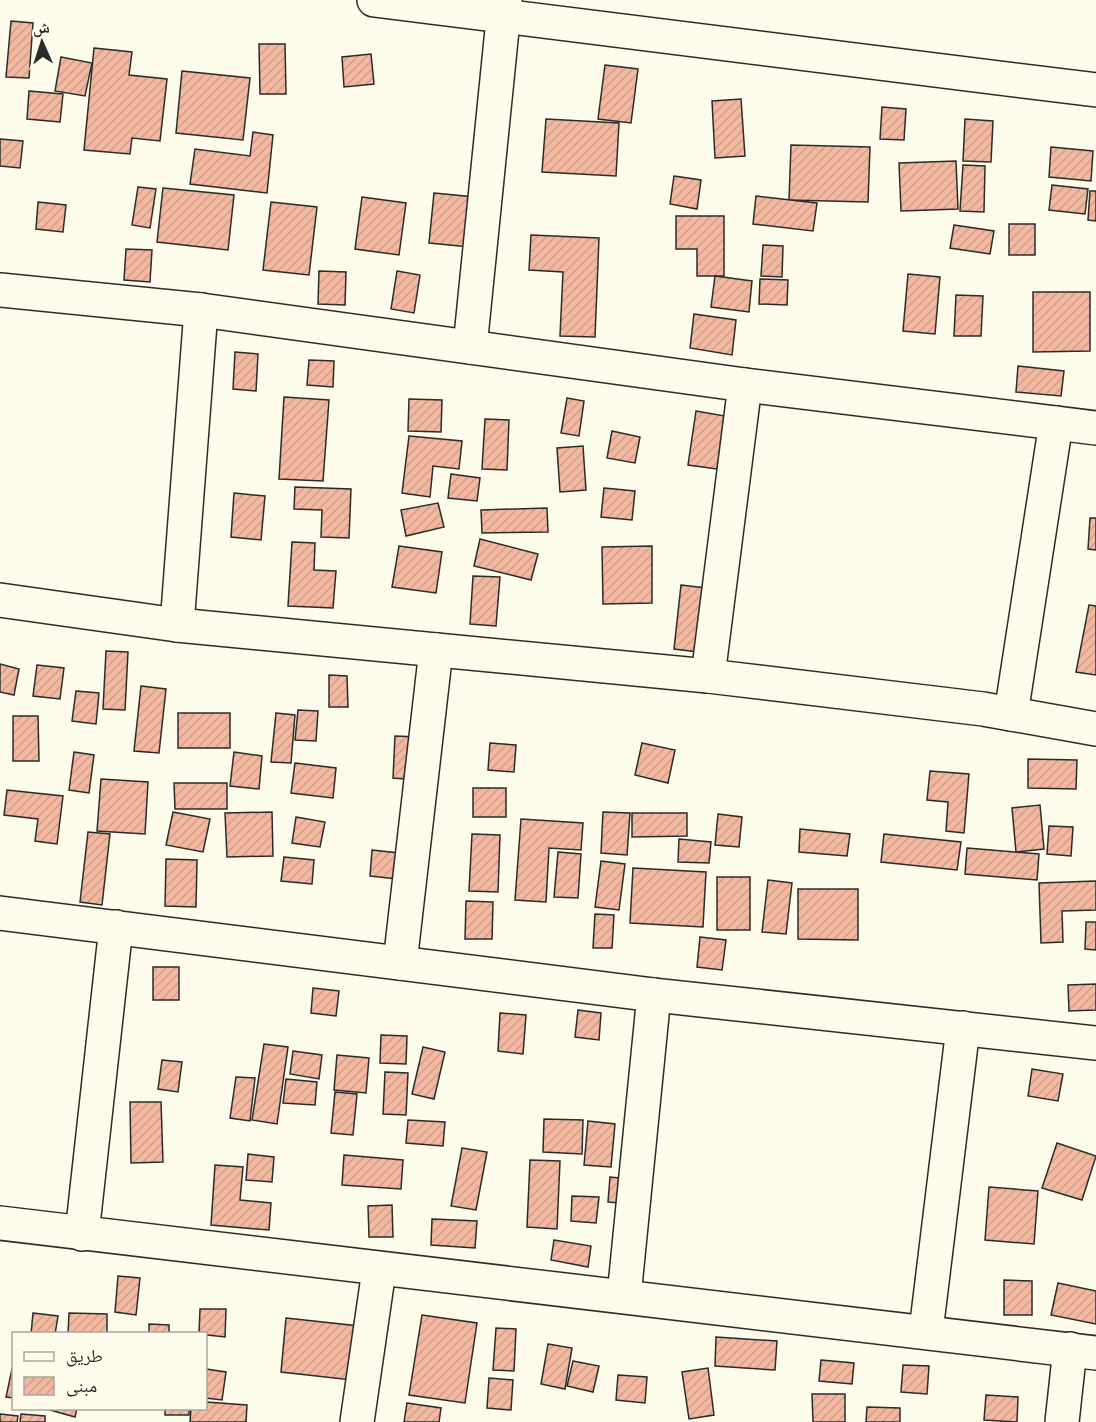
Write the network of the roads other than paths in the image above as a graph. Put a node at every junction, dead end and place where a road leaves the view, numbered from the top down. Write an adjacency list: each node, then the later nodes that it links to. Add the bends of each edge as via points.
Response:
1 (374, 0): 2 (street)
2 (504, 8): 3 (street); 6 (street)
3 (1096, 90)
4 (0, 290): 5 (street)
5 (201, 310): 6 (street); 11 (street)
6 (470, 347): 7 (street)
7 (745, 385): 8 (street); 13 (street)
8 (1056, 423): 9 (street); 14 (street)
9 (1096, 428)
10 (0, 600): 11 (street)
11 (177, 625): 12 (street)
12 (436, 650): 13 (street); 18 (street)
13 (708, 676): 14 (street)
14 (1011, 714): 15 (street)
15 (1096, 729)
16 (0, 913): 17 (street)
17 (116, 927): 18 (street); 23 (street)
18 (400, 963): 19 (street)
19 (654, 995): 20 (street); 25 (street)
20 (963, 1028): 21 (street); 26 (street)
21 (1096, 1042)
22 (0, 1223): 23 (street)
23 (82, 1234): 24 (street)
24 (379, 1270): 25 (street); 28 (street)
25 (624, 1296): 26 (street)
26 (926, 1330): 27 (street)
27 (1083, 1351): 29 (street)
28 (357, 1422)
29 (1062, 1422)

